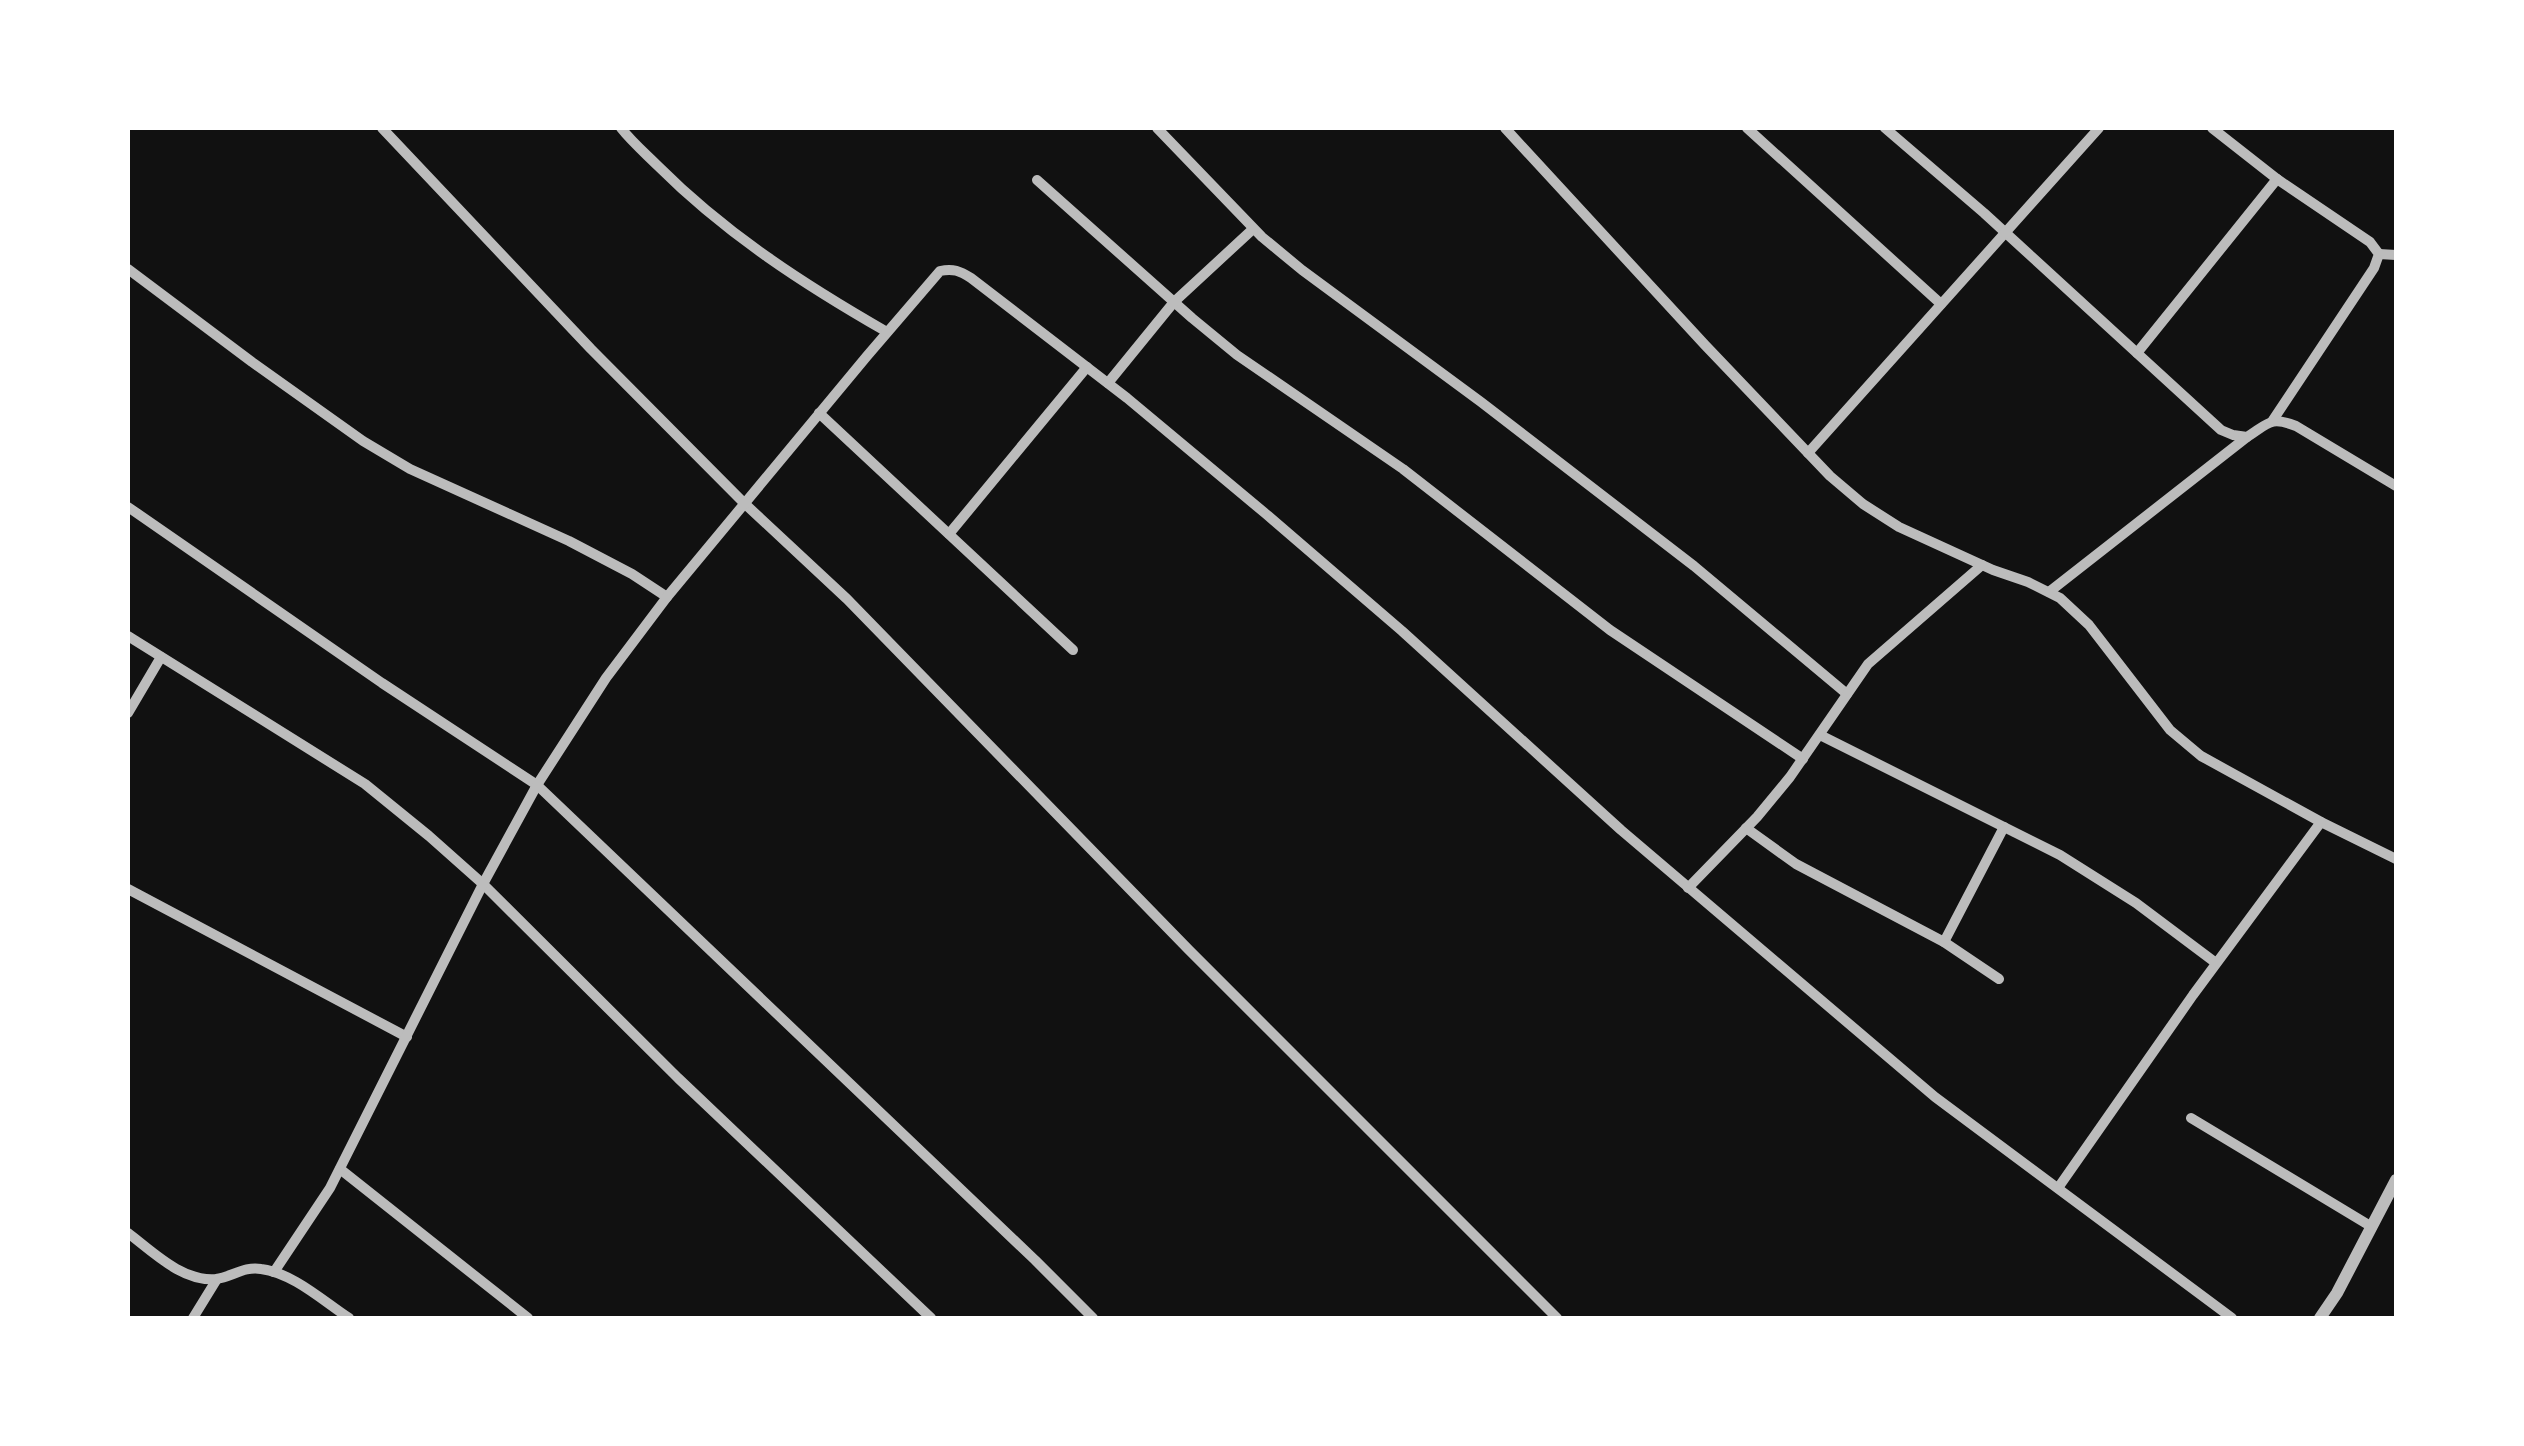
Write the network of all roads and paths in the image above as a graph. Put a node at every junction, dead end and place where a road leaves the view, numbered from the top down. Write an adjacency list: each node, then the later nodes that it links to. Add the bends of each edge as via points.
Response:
1 (382, 128): 27 (street)
2 (621, 128): 18 (street, via 741,238)
3 (1156, 128): 11 (street)
4 (1505, 128): 25 (street)
5 (1747, 128): 17 (street)
6 (1885, 128): 12 (street)
7 (2099, 128): 12 (street)
8 (2212, 128): 10 (street)
9 (1037, 180): 16 (street)
10 (2276, 180): 13 (street); 19 (street)
11 (1253, 229): 16 (street); 36 (street, via 1694,566)
12 (2006, 232): 17 (street); 19 (street)
13 (2379, 254): 14 (street); 23 (street)
14 (2396, 255)
15 (128, 268): 32 (street, via 410,469 569,541)
16 (1174, 302): 21 (street); 39 (street, via 1610,630)
17 (1941, 304): 25 (street)
18 (887, 332): 20 (street, via 940,271 959,270); 22 (street)
19 (2137, 353): 24 (street, via 2221,430)
20 (1087, 367): 21 (street); 29 (street)
21 (1108, 383): 46 (street, via 1402,631)
22 (819, 413): 27 (street); 29 (street)
23 (2273, 420): 24 (street); 26 (street, via 2296,426)
24 (2248, 438): 31 (street)
25 (1808, 453): 30 (street, via 1863,504)
26 (2396, 486)
27 (744, 503): 32 (street); 65 (street)
28 (128, 507): 40 (street)
29 (948, 534): 34 (street)
30 (1982, 565): 31 (street); 36 (street, via 1868,664)
31 (2048, 592): 41 (street, via 2089,625 2170,730 2201,756)
32 (666, 597): 40 (street)
33 (128, 636): 35 (street)
34 (1072, 650)
35 (161, 657): 37 (street); 45 (street, via 365,784)
36 (1847, 694): 38 (street)
37 (128, 713)
38 (1820, 735): 39 (street); 42 (street)
39 (1803, 759): 43 (street)
40 (537, 786): 45 (street); 64 (street)
41 (2321, 822): 44 (street); 49 (street)
42 (2004, 827): 48 (street); 49 (street, via 2104,881)
43 (1746, 828): 46 (street); 48 (street, via 1796,864)
44 (2396, 860)
45 (483, 884): 51 (street); 63 (street)
46 (1688, 888): 55 (street, via 1935,1097)
47 (128, 889): 51 (street)
48 (1944, 942): 50 (street)
49 (2216, 963): 55 (street)
50 (1999, 979)
51 (407, 1037): 53 (street)
52 (2191, 1118): 56 (street)
53 (340, 1169): 58 (street); 62 (street)
54 (2396, 1180): 56 (street)
55 (2058, 1188): 66 (street)
56 (2372, 1226): 67 (street)
57 (128, 1232): 59 (street, via 170,1264)
58 (274, 1272): 59 (street, via 240,1270); 61 (street)
59 (217, 1279): 60 (street)
60 (193, 1318)
61 (349, 1318)
62 (528, 1318)
63 (931, 1318)
64 (1093, 1318)
65 (1556, 1318)
66 (2232, 1318)
67 (2320, 1318)

